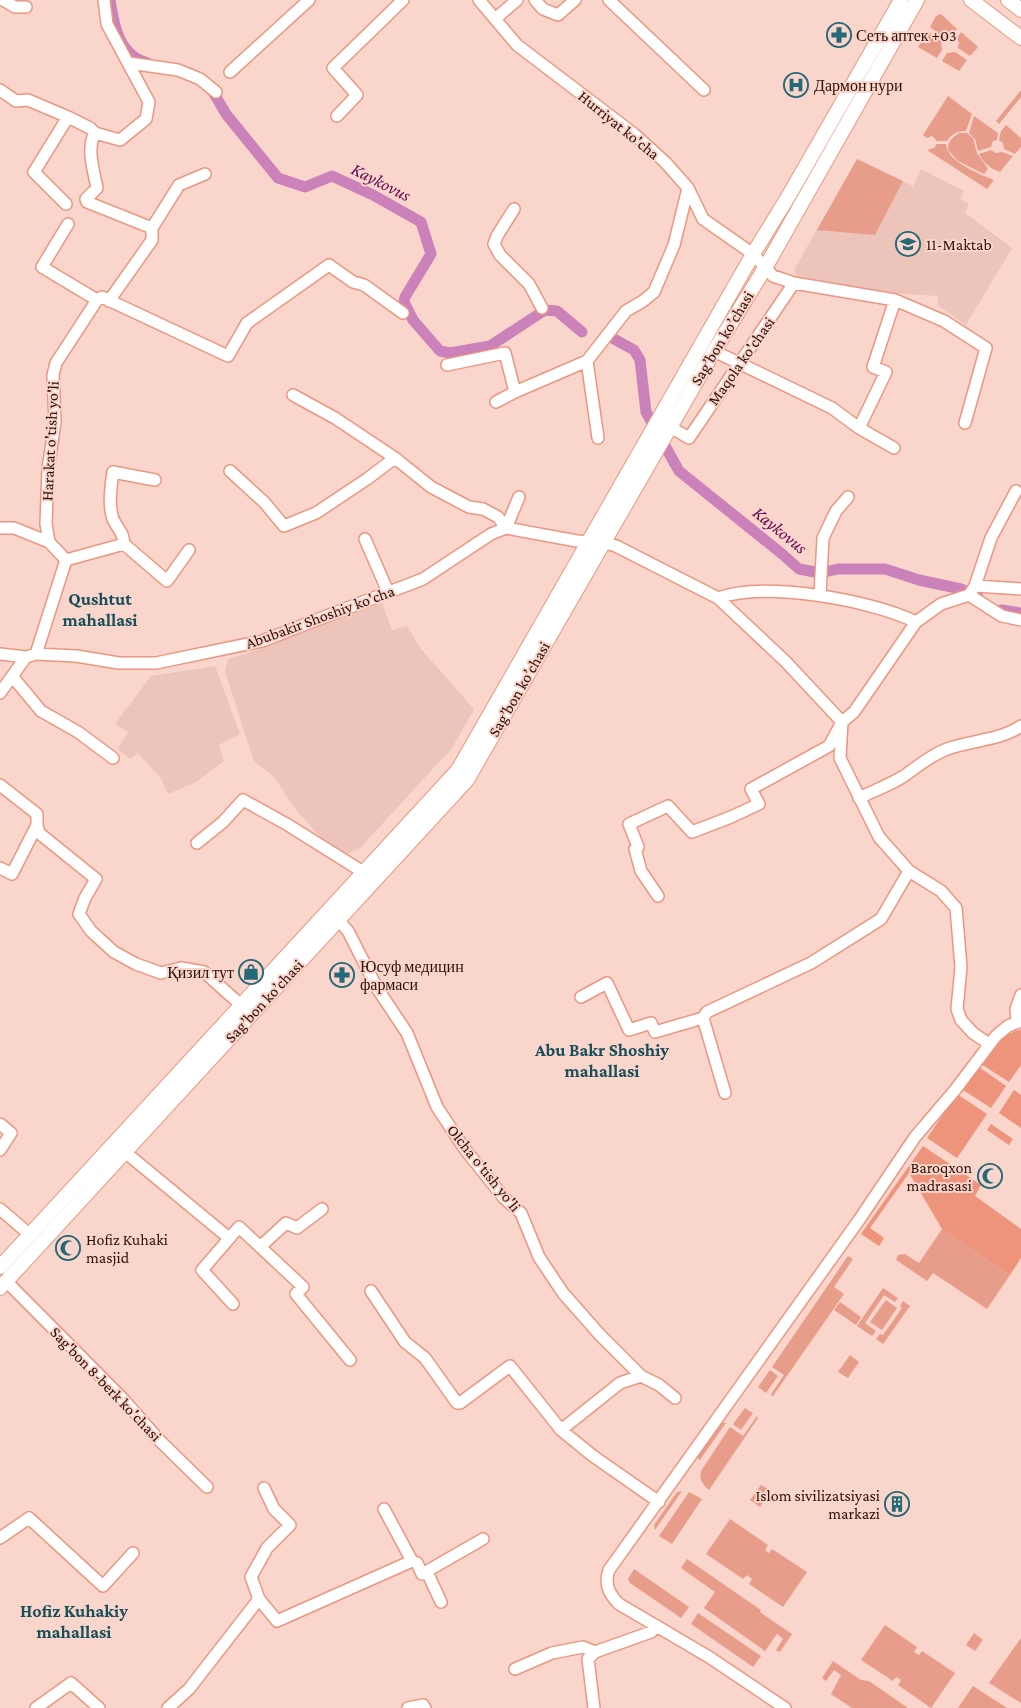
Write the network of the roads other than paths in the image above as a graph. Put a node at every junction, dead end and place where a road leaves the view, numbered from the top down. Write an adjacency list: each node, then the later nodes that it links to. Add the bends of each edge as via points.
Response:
1 (3, 0): 14 (street, via 15,7)
2 (104, 0): 18 (street, via 107,24)
3 (309, 0): 19 (street)
4 (403, 0): 23 (street, via 333,68 356,95)
5 (479, 0): 16 (street, Hurriyat ko'cha)
6 (517, 0): 16 (street)
7 (535, 0): 8 (street, via 543,9 558,15)
8 (575, 0)
9 (609, 0): 21 (street)
10 (901, 0): 32 (main road, Sag’bon ko’chasi)
11 (917, 0): 33 (main road, Sag’bon ko’chasi)
12 (971, 0): 17 (main road)
13 (1008, 0): 15 (main road)
14 (26, 7)
15 (1021, 10)
16 (495, 19): 27 (street, Hurriyat ko'cha, via 517,45 634,134)
17 (1021, 38)
18 (129, 63): 22 (street, via 178,70 200,79); 25 (street, via 149,102 146,119 120,140)
19 (230, 72)
20 (0, 90): 24 (street, via 16,101 28,100)
21 (704, 90)
22 (216, 92)
23 (337, 116)
24 (68, 117): 25 (street); 28 (street, via 34,172)
25 (95, 133): 31 (street, via 91,139 96,188 87,202)
26 (205, 174): 31 (street, via 179,185)
27 (688, 188): 32 (street, Hurriyat ko'cha, via 703,219); 41 (street, via 674,245 654,292 626,311)
28 (66, 204)
29 (514, 209): 38 (street, via 494,244 500,255 529,284)
30 (68, 224): 35 (street, via 42,267)
31 (152, 228): 37 (street, via 152,240)
32 (753, 254): 33 (street); 48 (main road, Sag’bon ko’chasi)
33 (765, 268): 34 (street, via 773,276); 40 (main road, Sag’bon ko’chasi)
34 (794, 283): 36 (street); 42 (street, Maqola ko'chasi)
35 (97, 300): 37 (street, via 102,297); 61 (street, Harakat o'tish yo'li, via 56,363 53,375 54,422 46,524)
36 (895, 300): 47 (street, via 944,321 986,348); 49 (street, via 873,367 886,372)
37 (109, 301): 39 (street, via 228,356 247,323 329,265)
38 (542, 308)
39 (403, 313)
40 (714, 351): 42 (street); 48 (main road, Sag’bon ko’chasi)
41 (587, 361): 44 (street); 50 (street)
42 (738, 364): 48 (street, Maqola ko'chasi, via 689,438); 49 (street, via 832,408)
43 (447, 365): 44 (street, via 505,353)
44 (515, 392): 46 (street)
45 (293, 395): 52 (street, via 335,418)
46 (496, 402)
47 (965, 423)
48 (665, 428): 62 (main road, Sag’bon ko’chasi, via 647,441); 63 (main road, Sag’bon ko’chasi, via 654,456)
49 (859, 428): 51 (street)
50 (598, 438)
51 (894, 448)
52 (395, 458): 53 (street, via 316,513 284,526 264,502); 59 (street, via 432,487 469,507 483,509 498,517)
53 (230, 471)
54 (154, 480): 64 (street, via 113,472 110,495 113,518 123,534)
55 (1016, 491): 68 (street, via 992,538)
56 (519, 497): 59 (street)
57 (848, 497): 70 (street, via 836,511 823,538)
58 (0, 528): 61 (street, via 14,528)
59 (506, 528): 62 (street); 69 (street, Abubakir Shoshiy ko'cha, via 491,534 423,579)
60 (365, 539): 69 (street)
61 (49, 542): 66 (street)
62 (588, 542): 63 (street); 85 (main road, Sag’bon ko’chasi, via 458,770)
63 (605, 543): 71 (street); 85 (main road, Sag’bon ko’chasi, via 467,780)
64 (124, 544): 65 (street, via 167,581); 66 (street)
65 (189, 550)
66 (66, 560): 75 (street)
67 (1021, 589): 68 (street)
68 (972, 591): 72 (street, via 1002,616); 73 (street, via 941,604)
69 (388, 592): 75 (street, Abubakir Shoshiy ko'cha, via 262,641 156,663)
70 (820, 595): 71 (street, via 759,592); 73 (street, via 874,607)
71 (718, 598): 78 (street, via 786,662)
72 (1021, 620)
73 (916, 622): 78 (street, via 854,712)
74 (0, 654): 75 (street, Abubakir Shoshiy ko'cha)
75 (31, 655): 76 (street)
76 (12, 676): 77 (street); 80 (street, via 41,711 78,732)
77 (0, 693)
78 (842, 722): 82 (street, via 840,758); 89 (street, via 829,746 751,789 759,804 692,832 668,806 629,824 638,847 634,849 641,871)
79 (1021, 726): 82 (street, via 1000,736 946,749 902,777)
80 (113, 758)
81 (0, 786): 83 (street, via 37,814)
82 (859, 798): 87 (street, via 879,837)
83 (36, 825): 86 (street, via 12,874); 93 (street, via 39,833 96,879 78,914 114,952 161,972 181,968 204,972)
84 (197, 843): 88 (street, via 243,800)
85 (381, 863): 88 (main road, Sag’bon ko’chasi); 90 (main road, Sag’bon ko’chasi)
86 (0, 868)
87 (909, 871): 94 (street, via 881,919 811,964 706,1012); 96 (street, via 941,891 956,908 961,967 956,1009 973,1033)
88 (363, 872): 90 (main road, Sag’bon ko’chasi)
89 (658, 896)
90 (334, 914): 93 (main road, Sag’bon ko’chasi); 111 (street, Olcha o'tish yo'li, via 357,946 378,988 407,1033 437,1107 453,1132 504,1198 521,1213 539,1257 563,1293)
91 (1021, 995): 95 (street, via 1016,1009)
92 (581, 997): 94 (street, via 607,983 629,1030 651,1023 655,1032)
93 (250, 1002): 100 (main road, Sag’bon ko’chasi); 103 (main road, Sag’bon ko’chasi)
94 (704, 1018): 97 (street)
95 (1019, 1021): 96 (street, via 1002,1030)
96 (989, 1044): 116 (street, via 915,1137)
97 (725, 1093)
98 (0, 1124): 99 (street, via 10,1133)
99 (0, 1150)
100 (125, 1152): 104 (street); 107 (main road, Sag’bon ko’chasi)
101 (0, 1209): 103 (street)
102 (322, 1209): 105 (street, via 297,1228 286,1223)
103 (29, 1234): 106 (main road, Sag’bon ko’chasi)
104 (229, 1238): 105 (street, via 239,1227); 109 (street, via 202,1270)
105 (260, 1248): 110 (street, via 303,1287 296,1294)
106 (0, 1267)
107 (3, 1284): 114 (street, Sag'bon 8-berk ko'chasi, via 124,1400)
108 (370, 1291): 113 (street, via 405,1342 425,1358 458,1403 510,1366)
109 (233, 1304)
110 (350, 1360)
111 (641, 1376): 112 (street, Olcha o'tish yo'li); 113 (street, via 620,1383)
112 (675, 1398)
113 (561, 1430): 116 (street)
114 (207, 1487)
115 (264, 1488): 123 (street, via 274,1509 290,1525 267,1548 251,1577)
116 (658, 1502): 125 (street, via 609,1570 607,1579 610,1594 619,1604)
117 (384, 1509): 121 (street)
118 (0, 1538): 120 (street, via 29,1518 102,1586)
119 (483, 1539): 122 (street)
120 (133, 1553)
121 (412, 1561): 122 (street, via 422,1574); 123 (street, via 277,1621)
122 (427, 1572): 124 (street)
123 (259, 1599): 130 (street, via 189,1690)
124 (441, 1602)
125 (656, 1626): 126 (street, via 651,1632); 134 (street, via 710,1657)
126 (595, 1652): 127 (street, via 583,1647 552,1653); 133 (street, via 588,1659)
127 (515, 1670)
128 (36, 1708): 129 (street, via 71,1683)
129 (99, 1708)
130 (168, 1708)
131 (408, 1708): 132 (street, via 423,1705)
132 (425, 1708)
133 (594, 1708)
134 (785, 1708)

